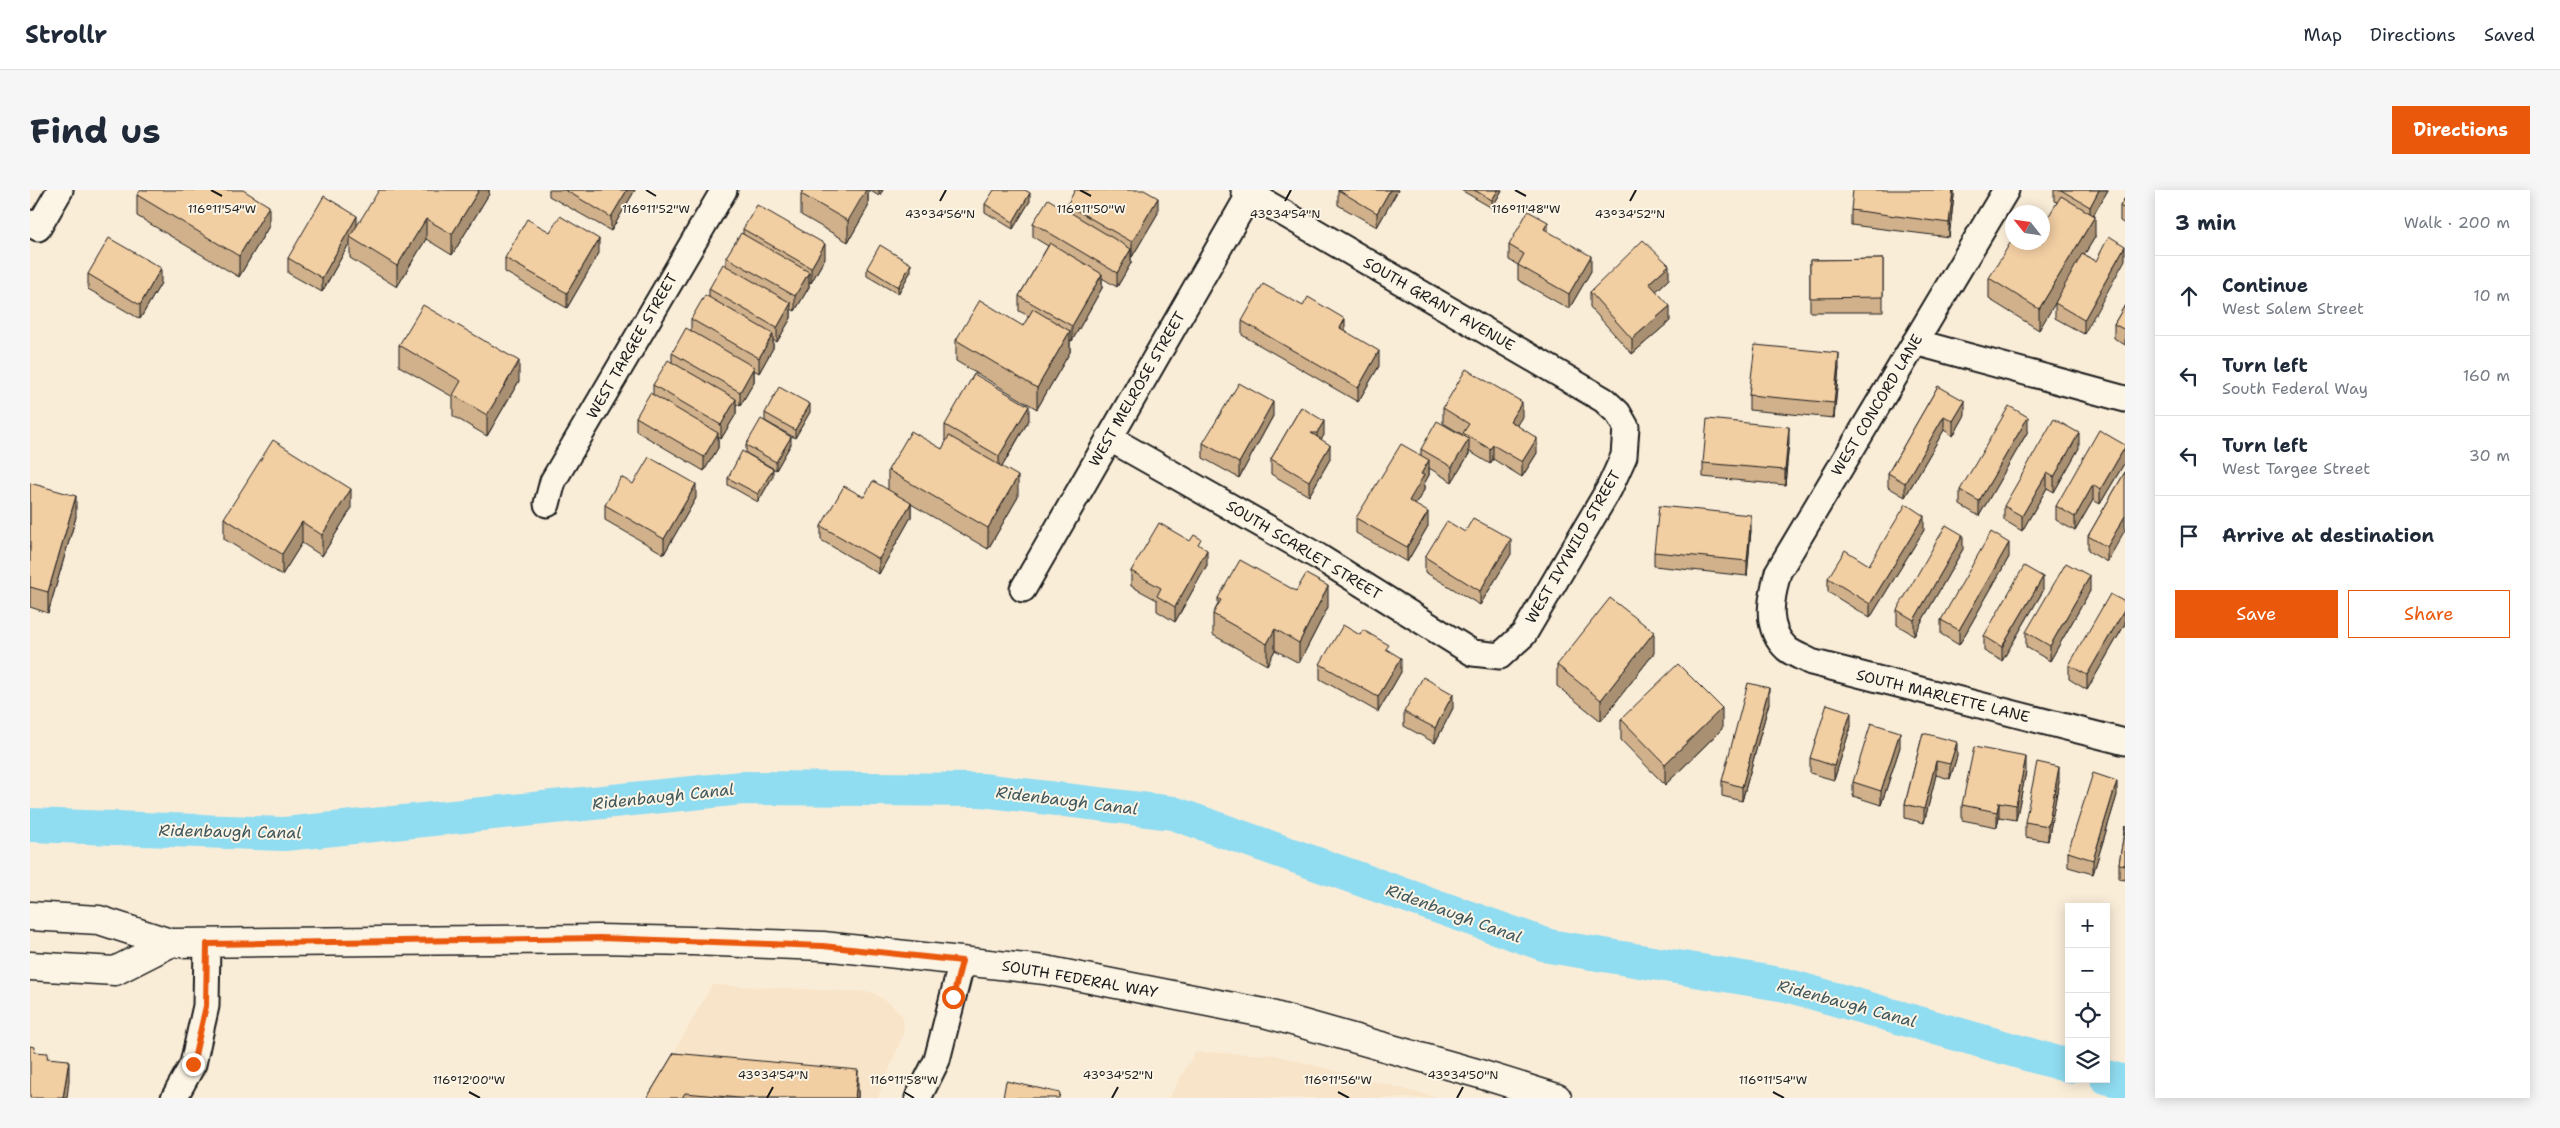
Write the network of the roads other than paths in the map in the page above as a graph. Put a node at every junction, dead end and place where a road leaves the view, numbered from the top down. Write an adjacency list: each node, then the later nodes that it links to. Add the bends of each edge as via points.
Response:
1 (60, 190): 5 (street)
2 (724, 190): 10 (street, WEST TARGEE STREET, via 553,481)
3 (2006, 190): 6 (street, WEST CONCORD LANE)
4 (1249, 191): 8 (street, SOUTH GRANT AVENUE, via 1604,400 1618,413); 9 (street, WEST MELROSE STREET)
5 (34, 225)
6 (1915, 342): 7 (street); 12 (street, WEST CONCORD LANE, via 1778,572 1771,599)
7 (2125, 399)
8 (1626, 427): 13 (street, WEST IVYWILD STREET, via 1624,456 1610,489 1524,634)
9 (1109, 438): 11 (street, WEST MELROSE STREET); 13 (street, SOUTH SCARLET STREET, via 1319,557 1473,653)
10 (547, 504)
11 (1023, 588)
12 (1773, 628): 14 (street, SOUTH MARLETTE LANE, via 1787,649 1811,662)
13 (1500, 656)
14 (2125, 742)
15 (30, 916): 16 (main road, SOUTH FEDERAL WAY, via 99,920)
16 (170, 943): 17 (main road, SOUTH FEDERAL WAY); 19 (main road, SOUTH FEDERAL WAY, via 115,971)
17 (207, 944): 18 (main road, SOUTH FEDERAL WAY, via 600,938 823,946); 20 (street, via 206,1006 193,1064)
18 (962, 961): 21 (street, via 937,1060); 22 (main road, SOUTH FEDERAL WAY, via 1045,970 1264,1013)
19 (30, 966)
20 (174, 1098)
21 (918, 1098)
22 (1557, 1098)

